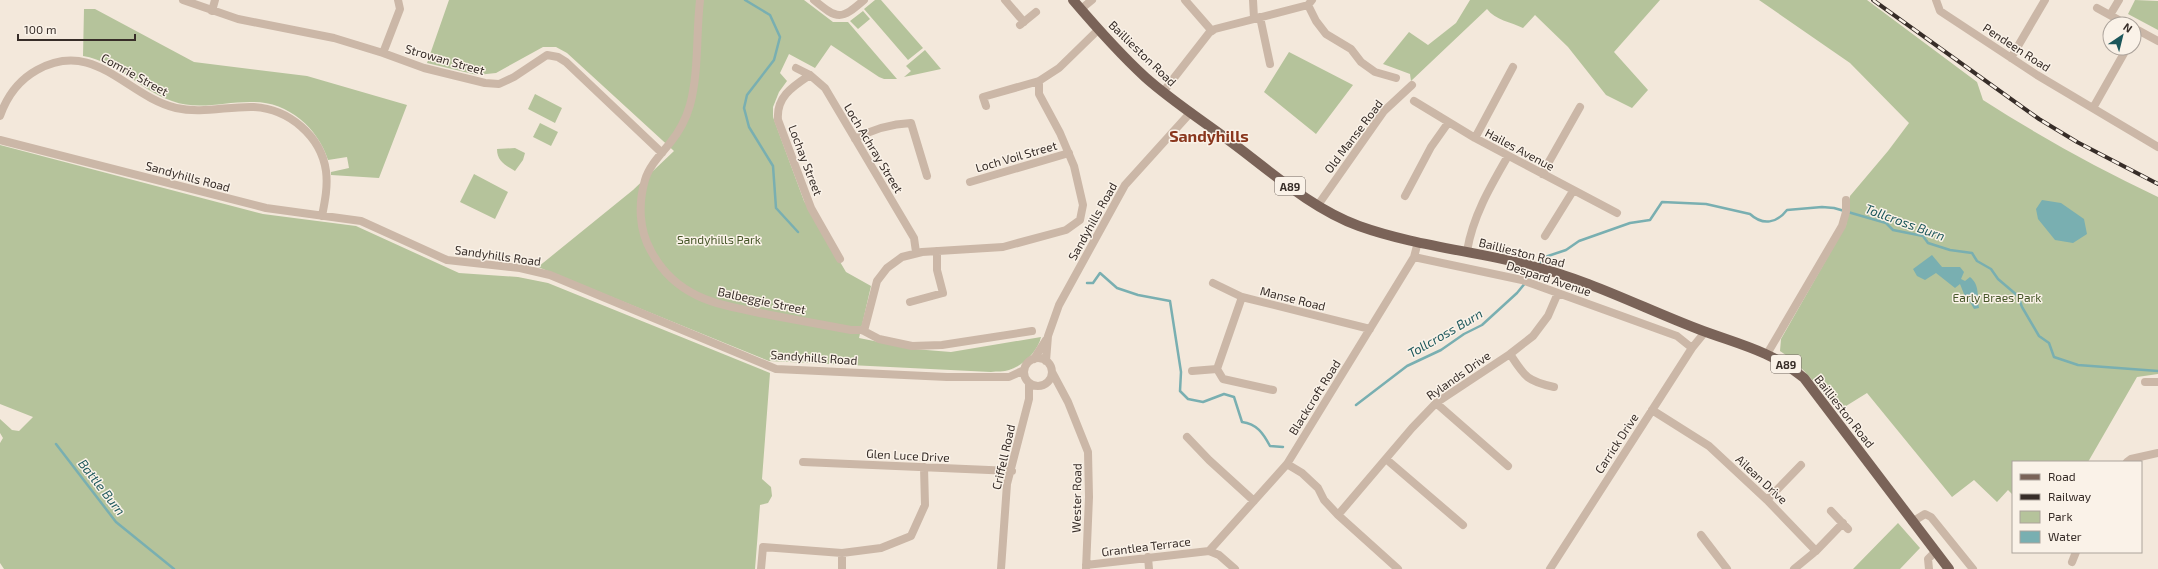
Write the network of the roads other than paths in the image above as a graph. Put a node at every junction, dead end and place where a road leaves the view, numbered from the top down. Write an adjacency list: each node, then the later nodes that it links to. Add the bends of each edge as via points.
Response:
1 (183, 0): 18 (street, Strowan Street)
2 (216, 0): 18 (street)
3 (398, 0): 26 (street, via 400,9)
4 (700, 0): 48 (street, Balbeggie Street, via 695,77 691,98 679,129)
5 (814, 0): 6 (street, via 832,14 841,16 848,14)
6 (864, 0)
7 (1005, 0): 19 (street, via 1022,24)
8 (1073, 0): 17 (main road, A89)
9 (1092, 0): 17 (street)
10 (1185, 0): 23 (street)
11 (1252, 0): 21 (street)
12 (1936, 0): 28 (street, Pendeen Road, via 1940,11)
13 (2045, 0): 28 (street)
14 (2119, 0): 20 (street)
15 (1310, 3): 21 (street); 33 (street, via 1316,20 1326,34 1350,49 1361,62 1375,72)
16 (2097, 8): 20 (street)
17 (1081, 9): 22 (main road, A89)
18 (212, 11): 26 (street, Strowan Street, via 238,19 334,38)
19 (1036, 12)
20 (2110, 16)
21 (1257, 17): 23 (street); 29 (street)
22 (1096, 26): 34 (street, via 1059,68); 36 (main road, Baillieston Road / A89, via 1144,76)
23 (1212, 32): 36 (street)
24 (2142, 34): 25 (street)
25 (2158, 41)
26 (383, 53): 48 (street, Strowan Street, via 424,68 492,84 499,84 514,77 547,55 558,57)
27 (2122, 56): 40 (street)
28 (2010, 58): 40 (street, Pendeen Road)
29 (1270, 64)
30 (1513, 67): 44 (street)
31 (796, 68): 32 (street, Loch Achray Street)
32 (810, 75): 45 (street, Loch Achray Street, via 825,88); 66 (street, Lochay Street, via 782,98 777,110 778,120 811,208)
33 (1396, 78)
34 (1039, 81): 38 (street, via 983,97); 49 (street, via 1040,94)
35 (1412, 85): 57 (street, Old Manse Road, via 1384,111)
36 (1164, 92): 41 (main road, Baillieston Road / A89)
37 (1414, 101): 43 (street, Hailes Avenue)
38 (986, 106)
39 (1580, 107): 51 (street)
40 (2092, 108): 47 (street, Pendeen Road)
41 (1191, 112): 57 (main road, Baillieston Road / A89); 75 (street, Sandyhills Road, via 1125,185 1059,305)
42 (0, 116): 59 (street, Comrie Street, via 12,92 28,76 51,64 74,61 103,67 154,100 179,109 212,111 253,107 276,111 300,126 320,151 326,180)
43 (1448, 123): 44 (street, Hailes Avenue); 55 (street, via 1431,146)
44 (1475, 138): 50 (street, Hailes Avenue)
45 (855, 139): 52 (street, via 870,131 894,124 911,123); 64 (street, Loch Achray Street, via 914,238)
46 (0, 140): 59 (street, Sandyhills Road, via 259,207)
47 (2158, 147)
48 (662, 153): 72 (street, Balbeggie Street, via 645,179 641,215 643,237 658,264 672,280 692,294 717,304 851,330)
49 (1069, 153): 53 (street, Loch Voil Street); 62 (street, via 1083,205 1080,220 1075,226 1003,247)
50 (1508, 156): 51 (street, Hailes Avenue); 63 (street, via 1471,229)
51 (1542, 174): 54 (street, Hailes Avenue)
52 (927, 176)
53 (970, 182)
54 (1573, 191): 58 (street, Hailes Avenue); 60 (street)
55 (1404, 196)
56 (1846, 200): 78 (street, via 1842,226)
57 (1318, 205): 61 (main road, Baillieston Road / A89, via 1358,225)
58 (1617, 213)
59 (322, 216): 85 (street, Sandyhills Road, via 367,223 447,260 520,268 550,275 768,367 948,377)
60 (1545, 236)
61 (1418, 242): 63 (main road, Baillieston Road / A89); 65 (street, Blackcroft Road)
62 (937, 251): 64 (street); 70 (street, via 943,293)
63 (1467, 251): 74 (main road, Baillieston Road / A89, via 1537,267)
64 (916, 252): 72 (street, via 893,263 879,277)
65 (1414, 257): 68 (street, Despard Avenue, via 1522,280); 71 (street, Blackcroft Road)
66 (840, 259)
67 (1213, 283): 69 (street, Manse Road)
68 (1558, 293): 76 (street, Despard Avenue, via 1679,338); 77 (street, Rylands Drive, via 1543,324 1533,336)
69 (1242, 297): 71 (street, Manse Road); 81 (street)
70 (910, 302)
71 (1370, 329): 102 (street, Blackcroft Road)
72 (864, 330): 73 (street, Balbeggie Street, via 879,339 912,346 942,345)
73 (1032, 331)
74 (1705, 332): 76 (street, Carrick Drive); 78 (main road, Baillieston Road / A89, via 1742,343)
75 (1048, 336): 79 (street, Sandyhills Road); 80 (street, Sandyhills Road)
76 (1692, 348): 96 (street, Carrick Drive)
77 (1510, 354): 92 (street, via 1533,382); 95 (street, Rylands Drive)
78 (1767, 354): 111 (main road, Baillieston Road / A89, via 1804,378)
79 (1034, 359): 80 (street); 82 (street, Sandyhills Road)
80 (1046, 361): 84 (street)
81 (1217, 369): 83 (street); 93 (street, via 1223,379)
82 (1024, 370): 85 (street, Sandyhills Road); 86 (street)
83 (1192, 370)
84 (1052, 372): 87 (street); 91 (street, Wester Road)
85 (1015, 375): 86 (street, Sandyhills Road)
86 (1027, 381): 90 (street, Sandyhills Road); 94 (street, Criffell Road)
87 (1048, 381): 90 (street); 91 (street)
88 (2145, 382): 89 (street)
89 (2158, 382)
90 (1038, 386): 94 (street, Criffell Road)
91 (1059, 386): 121 (street, Wester Road, via 1089,459)
92 (1554, 387)
93 (1273, 390)
94 (1029, 399): 106 (street, Criffell Road)
95 (1436, 403): 99 (street, Rylands Drive); 104 (street)
96 (1652, 410): 107 (street, Ailean Drive, via 1709,446); 128 (street, Carrick Drive)
97 (1187, 437): 108 (street)
98 (2158, 453): 100 (street)
99 (1386, 460): 110 (street, Rylands Drive); 112 (street)
100 (2128, 461)
101 (803, 462): 105 (street, Glen Luce Drive)
102 (1287, 464): 108 (street, Blackcroft Road); 110 (street, via 1302,473 1318,488 1324,500)
103 (1801, 465): 107 (street)
104 (1508, 466)
105 (924, 467): 106 (street, Glen Luce Drive); 117 (street, via 925,505 911,536 881,548)
106 (1012, 471): 124 (street, Criffell Road, via 1007,484)
107 (1767, 500): 115 (street, Ailean Drive)
108 (1254, 501): 114 (street, Blackcroft Road)
109 (1831, 511): 115 (street, via 1845,526)
110 (1338, 515): 127 (street)
111 (1912, 522): 116 (main road, Baillieston Road / A89); 133 (street, via 1925,514 1930,517)
112 (1463, 525)
113 (1701, 535): 129 (street)
114 (1209, 551): 119 (street, Grantlea Terrace); 126 (street, via 1219,555)
115 (1816, 552): 130 (street)
116 (1935, 552): 131 (street, via 1928,559); 132 (main road, Baillieston Road / A89)
117 (842, 553): 122 (street, via 763,547); 123 (street)
118 (2076, 553): 120 (street)
119 (1148, 557): 121 (street, Grantlea Terrace); 125 (street)
120 (2072, 562)
121 (1086, 567)
122 (760, 569)
123 (842, 569)
124 (1001, 569)
125 (1149, 569)
126 (1235, 569)
127 (1398, 569)
128 (1550, 569)
129 (1727, 569)
130 (1794, 569)
131 (1929, 569)
132 (1949, 569)
133 (1973, 569)

